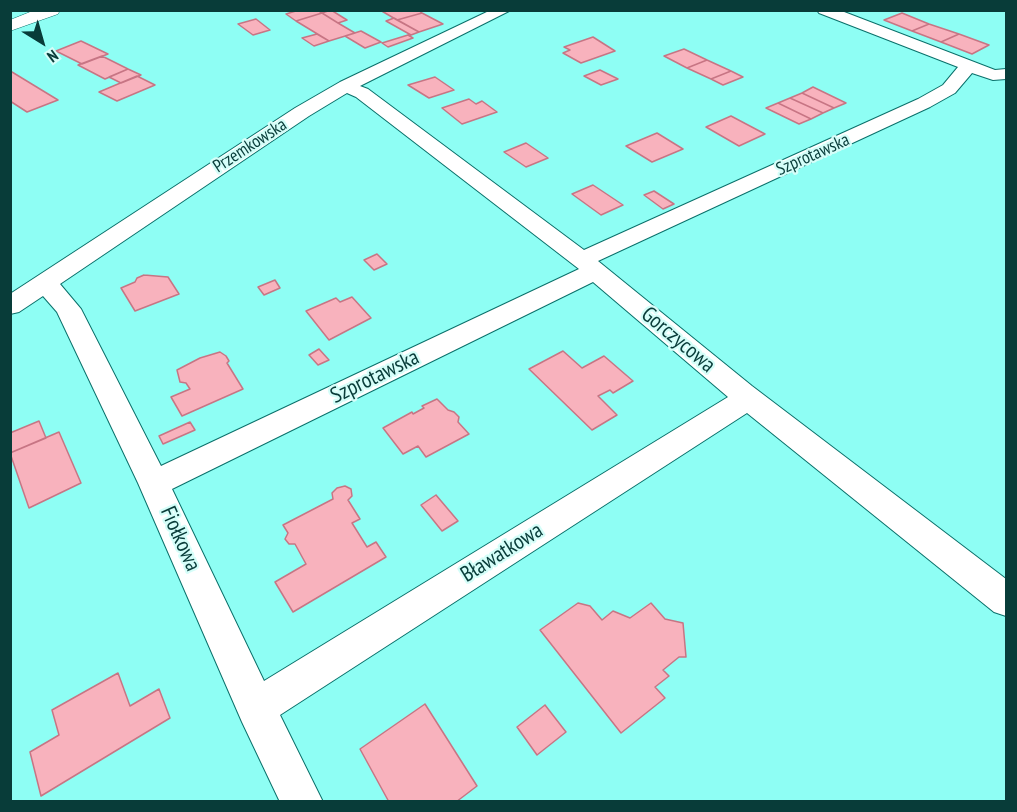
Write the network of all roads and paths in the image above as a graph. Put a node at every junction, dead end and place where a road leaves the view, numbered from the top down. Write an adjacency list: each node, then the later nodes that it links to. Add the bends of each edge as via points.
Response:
1 (52, 10): 4 (street)
2 (504, 10): 7 (street, Przemkowska)
3 (824, 10): 5 (street)
4 (10, 26)
5 (968, 66): 6 (street); 8 (street, Szprotawska, via 950,89 924,104)
6 (1000, 75)
7 (346, 86): 8 (street, Gorczycowa, via 362,93); 9 (street, Przemkowska, via 261,138)
8 (589, 266): 11 (street, Gorczycowa); 12 (street, Szprotawska)
9 (46, 283): 10 (street, Przemkowska); 12 (street, Fiołkowa, via 68,309)
10 (10, 306)
11 (748, 398): 13 (street, Gorczycowa); 14 (street, Bławatkowa)
12 (154, 483): 14 (street, Fiołkowa)
13 (1006, 600)
14 (256, 708): 15 (street, Fiołkowa)
15 (302, 801)

